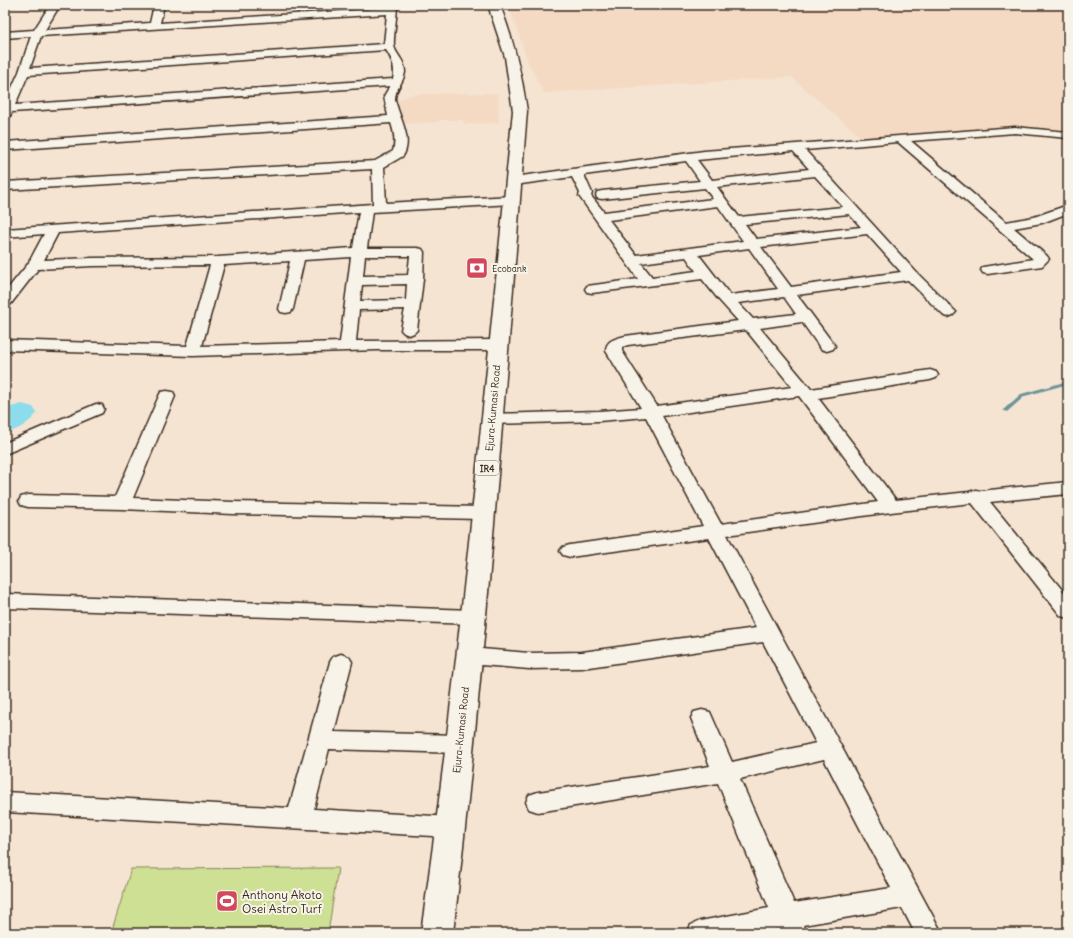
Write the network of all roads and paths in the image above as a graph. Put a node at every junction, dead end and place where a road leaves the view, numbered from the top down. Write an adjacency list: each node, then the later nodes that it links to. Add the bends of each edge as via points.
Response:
1 (55, 5): 6 (street)
2 (159, 5): 5 (street)
3 (494, 5): 23 (main road, Ejura-Kumasi Road / IR4, via 505,34 520,111)
4 (392, 8): 5 (street); 8 (street)
5 (154, 26): 6 (street)
6 (37, 34): 7 (street); 9 (street)
7 (5, 35)
8 (389, 48): 9 (street); 10 (street, via 397,58 400,68)
9 (24, 72): 11 (street)
10 (397, 82): 11 (street); 12 (street, via 390,98)
11 (6, 113)
12 (393, 119): 15 (street); 18 (street, via 402,146 399,153)
13 (1068, 135): 14 (street, via 1015,130)
14 (901, 138): 16 (street); 32 (street)
15 (5, 146)
16 (796, 147): 17 (street); 20 (street)
17 (690, 157): 19 (street); 21 (street)
18 (378, 164): 22 (street); 27 (street)
19 (576, 172): 23 (street); 30 (street, via 586,193 584,196)
20 (819, 172): 21 (street); 29 (street)
21 (710, 184): 24 (street); 25 (street)
22 (5, 186)
23 (513, 191): 27 (street); 61 (main road, Ejura-Kumasi Road / IR4)
24 (602, 195)
25 (722, 202): 30 (street); 31 (street)
26 (366, 208): 27 (street); 33 (street); 37 (street)
27 (380, 208)
28 (1068, 209): 32 (street, via 1037,220)
29 (853, 210): 31 (street); 34 (street)
30 (599, 217): 40 (street)
31 (736, 221): 36 (street)
32 (1004, 226): 43 (street, via 1042,259 1037,263)
33 (53, 230): 35 (street); 42 (street)
34 (871, 230): 36 (street); 45 (street)
35 (5, 233)
36 (753, 244): 38 (street); 50 (street)
37 (359, 252): 39 (street); 46 (street, via 417,252); 47 (street)
38 (689, 252): 40 (street); 44 (street)
39 (298, 256): 41 (street); 55 (street)
40 (632, 260): 48 (street)
41 (218, 261): 42 (street); 64 (street)
42 (34, 265): 52 (street)
43 (988, 270)
44 (706, 274): 48 (street); 51 (street)
45 (911, 275): 50 (street); 56 (street)
46 (416, 279): 47 (street); 53 (street)
47 (355, 281): 54 (street)
48 (648, 282): 49 (street)
49 (592, 289)
50 (788, 292): 51 (street); 57 (street)
51 (727, 300): 58 (street)
52 (5, 302)
53 (413, 304): 54 (street); 59 (street)
54 (352, 306): 63 (street)
55 (286, 309)
56 (948, 312)
57 (806, 317): 58 (street); 62 (street)
58 (749, 324): 66 (street); 69 (street, via 625,341 614,345 614,350)
59 (409, 330)
60 (5, 345): 64 (street)
61 (499, 345): 63 (street); 70 (main road, Ejura-Kumasi Road / IR4)
62 (827, 346)
63 (347, 347): 64 (street)
64 (194, 351)
65 (930, 375): 66 (street)
66 (805, 392): 69 (street); 76 (street)
67 (166, 396): 75 (street)
68 (96, 409): 71 (street)
69 (651, 412): 70 (street); 78 (street)
70 (492, 419): 77 (main road, Ejura-Kumasi Road / IR4)
71 (5, 448)
72 (1068, 488): 73 (street)
73 (976, 496): 76 (street); 81 (street)
74 (28, 502): 75 (street)
75 (122, 503): 77 (street)
76 (891, 506): 78 (street)
77 (482, 513): 82 (main road, Ejura-Kumasi Road / IR4)
78 (714, 531): 79 (street); 83 (street)
79 (570, 551)
80 (5, 601): 82 (street)
81 (1065, 601)
82 (473, 617): 84 (main road, Ejura-Kumasi Road / IR4)
83 (769, 634): 84 (street, via 582,660 528,661); 89 (street)
84 (469, 656): 88 (main road, Ejura-Kumasi Road / IR4)
85 (341, 662): 87 (street)
86 (702, 718): 90 (street)
87 (320, 740): 88 (street); 93 (street)
88 (459, 744): 94 (main road, Ejura-Kumasi Road / IR4)
89 (830, 749): 90 (street); 95 (street)
90 (724, 774): 92 (street); 96 (street)
91 (5, 802): 93 (street)
92 (538, 802)
93 (299, 818): 94 (street)
94 (450, 827): 97 (main road, Ejura-Kumasi Road / IR4)
95 (909, 896): 96 (street); 99 (street)
96 (789, 925): 98 (street)
97 (437, 933)
98 (700, 933)
99 (929, 933)

